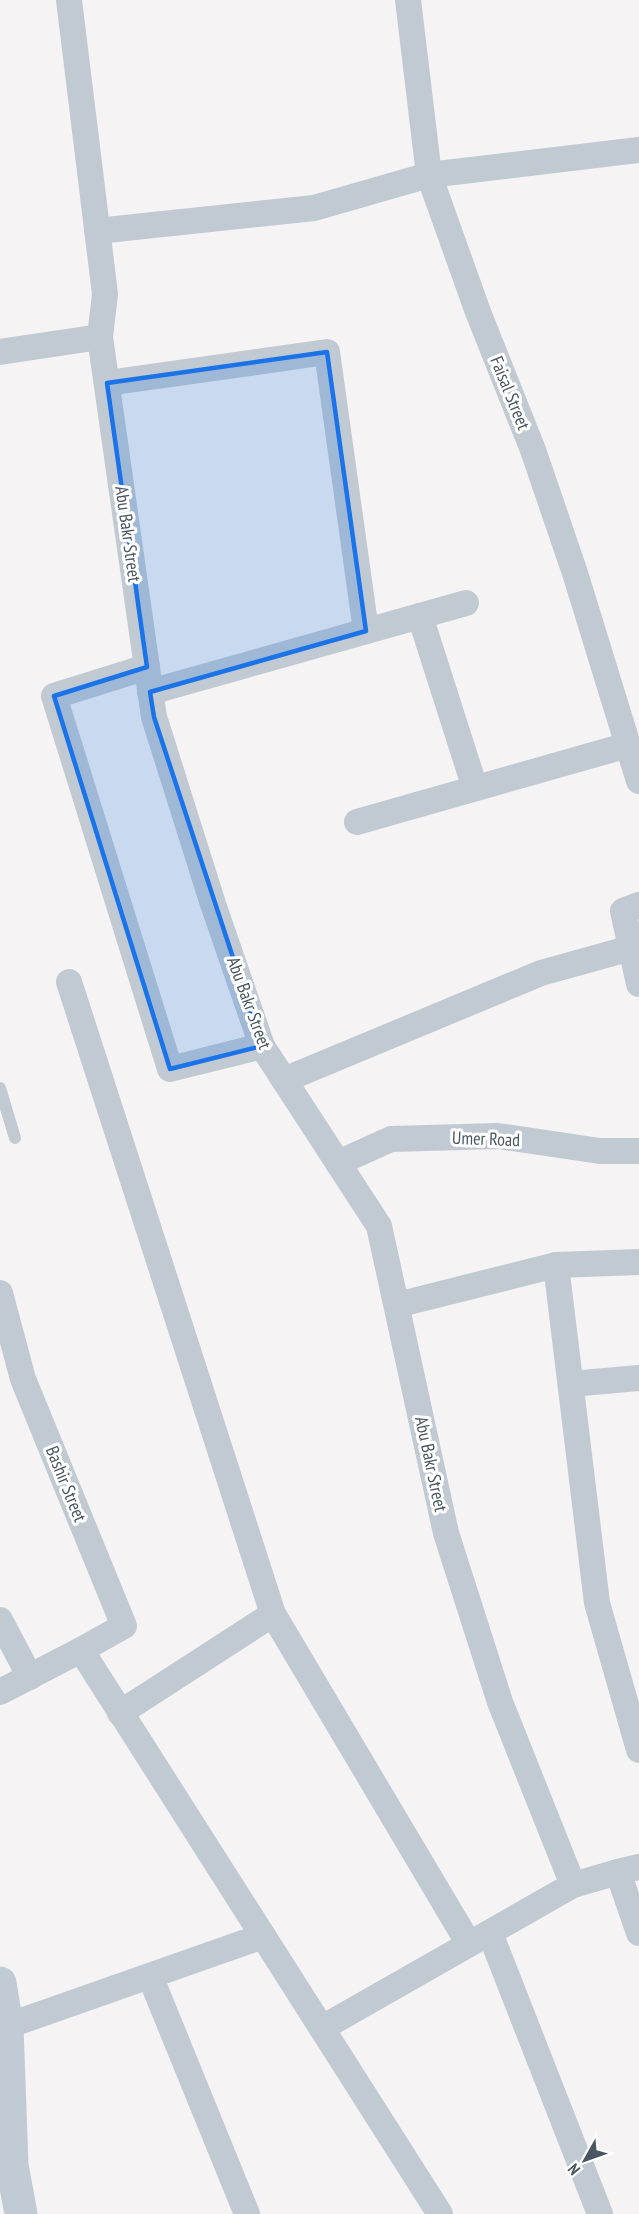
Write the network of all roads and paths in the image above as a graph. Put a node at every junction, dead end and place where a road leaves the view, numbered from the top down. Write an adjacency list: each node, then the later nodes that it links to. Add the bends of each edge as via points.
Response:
1 (69, 0): 5 (street, Abu Bakr Street)
2 (408, 0): 4 (street, Faisal Street)
3 (637, 155): 4 (street)
4 (429, 175): 5 (street, via 314,208); 13 (street, Faisal Street, via 537,461)
5 (97, 231): 6 (street, Abu Bakr Street, via 105,294)
6 (100, 337): 7 (street); 8 (street, Abu Bakr Street)
7 (0, 352)
8 (107, 382): 11 (street, via 327,352); 12 (street, Abu Bakr Street)
9 (466, 603): 10 (street)
10 (420, 616): 11 (street); 15 (street)
11 (366, 631): 12 (street)
12 (148, 679): 21 (street, Abu Bakr Street, via 154,717); 21 (street, via 54,696 170,1069)
13 (628, 745): 14 (street, Faisal Street); 15 (street)
14 (639, 781)
15 (475, 788): 16 (street)
16 (357, 822)
17 (639, 905): 18 (street, via 622,911)
18 (631, 948): 20 (street); 22 (street, via 541,973)
19 (69, 982): 33 (street)
20 (639, 984)
21 (262, 1046): 22 (street, Abu Bakr Street)
22 (284, 1080): 26 (street, Abu Bakr Street)
23 (0, 1088): 24 (lane)
24 (15, 1138)
25 (639, 1151): 26 (street, Umer Road, via 600,1151 498,1136 391,1139)
26 (338, 1163): 30 (street, Abu Bakr Street, via 379,1226)
27 (639, 1262): 28 (street)
28 (556, 1265): 30 (street); 32 (street)
29 (0, 1293): 35 (street, Bashir Street, via 23,1379 124,1626)
30 (397, 1305): 41 (street, Abu Bakr Street, via 446,1533 500,1702)
31 (639, 1378): 32 (street)
32 (571, 1384): 39 (street, via 597,1603)
33 (273, 1614): 38 (street); 44 (street)
34 (0, 1620): 36 (street)
35 (81, 1650): 36 (street); 38 (street)
36 (30, 1677): 37 (street)
37 (0, 1692)
38 (120, 1713): 43 (street)
39 (639, 1750)
40 (628, 1870): 41 (street); 42 (street)
41 (573, 1885): 44 (street)
42 (639, 1934)
43 (263, 1936): 45 (street); 48 (street)
44 (480, 1938): 48 (street); 53 (street)
45 (150, 1976): 47 (street); 51 (street)
46 (0, 1983): 47 (street)
47 (7, 2026): 49 (street)
48 (322, 2028): 52 (street)
49 (6, 2167): 50 (street)
50 (21, 2214)
51 (247, 2214)
52 (440, 2214)
53 (600, 2214)

